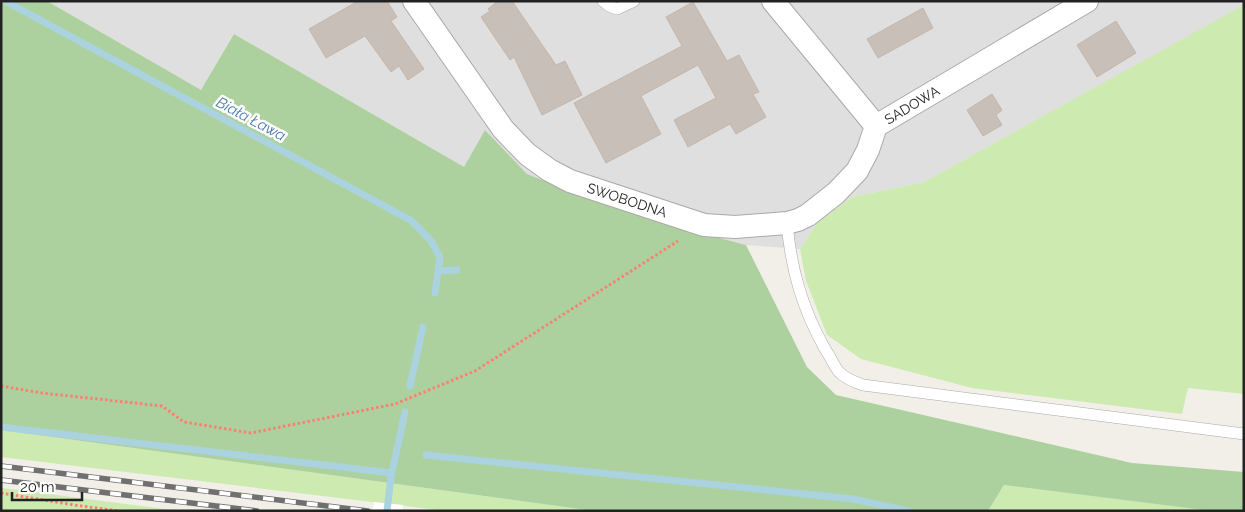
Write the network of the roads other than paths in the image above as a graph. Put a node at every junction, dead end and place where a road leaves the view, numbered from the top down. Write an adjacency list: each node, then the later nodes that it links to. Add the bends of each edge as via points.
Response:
1 (414, 1): 7 (street, SWOBODNA, via 502,129 549,170 570,181 704,225 735,227)
2 (603, 1): 3 (lane, via 617,8)
3 (634, 1)
4 (773, 1): 6 (street, SADOWA)
5 (1086, 1): 6 (street, SADOWA)
6 (876, 126): 7 (street, SWOBODNA, via 862,162 850,179 808,215)
7 (787, 223): 8 (lane, via 790,259 804,306 838,371 846,378 863,385)
8 (1244, 434)

